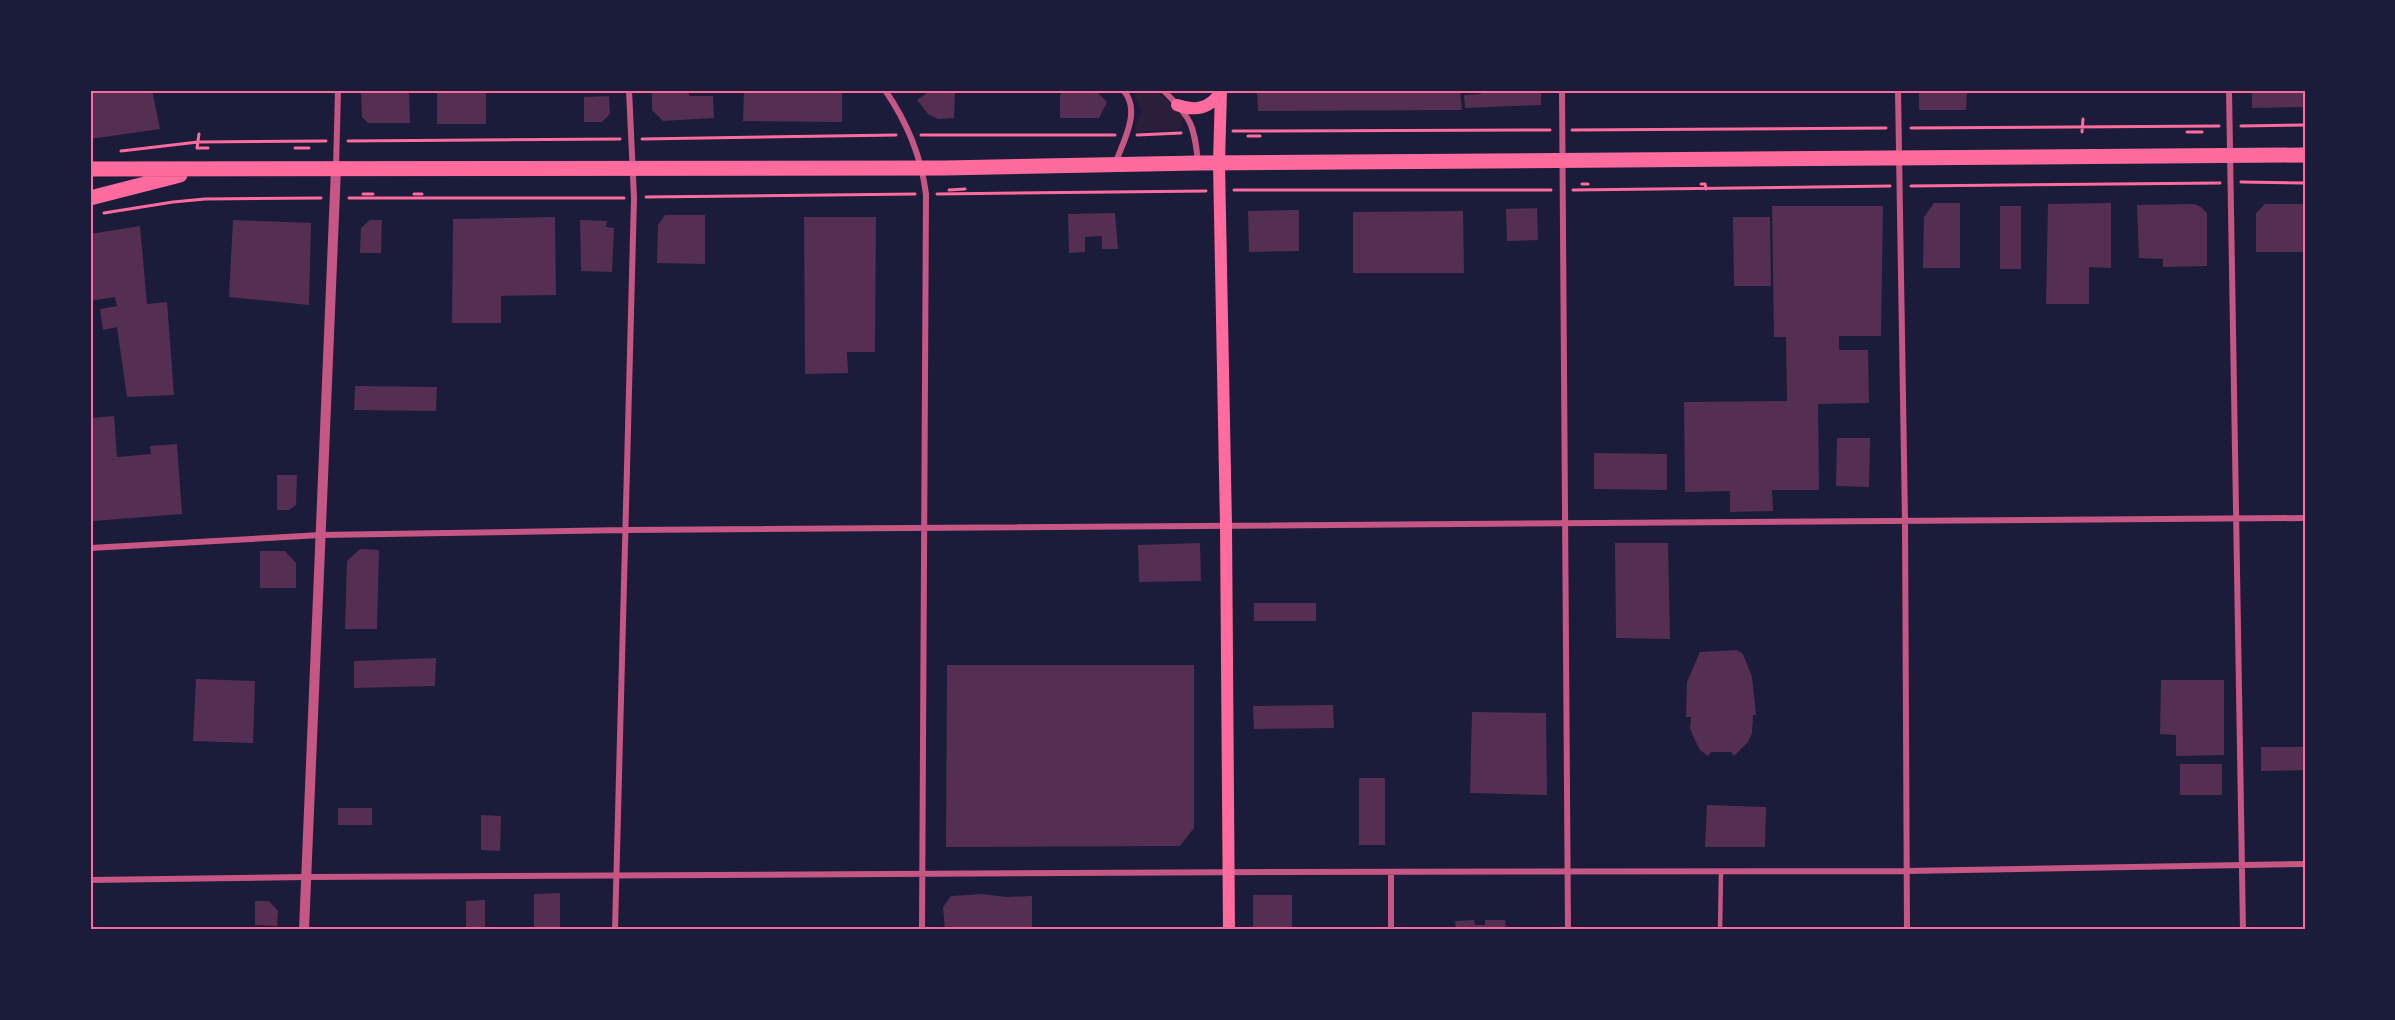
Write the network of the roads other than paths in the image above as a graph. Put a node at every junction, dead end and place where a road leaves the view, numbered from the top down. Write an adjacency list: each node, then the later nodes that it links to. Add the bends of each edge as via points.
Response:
1 (338, 90): 18 (street)
2 (629, 90): 19 (street)
3 (885, 90): 20 (street, via 903,116)
4 (1123, 90): 17 (street, via 1132,104 1132,115)
5 (1163, 90): 10 (street)
6 (1562, 90): 14 (street)
7 (1898, 90): 13 (street)
8 (2229, 90): 12 (street)
9 (1221, 91): 10 (main road, via 1216,100 1199,109); 16 (main road)
10 (1178, 105): 15 (street, via 1191,123)
11 (2305, 155): 12 (main road)
12 (2230, 156): 13 (main road); 25 (street)
13 (1899, 158): 14 (main road); 26 (street)
14 (1562, 160): 16 (main road); 27 (street)
15 (1198, 163): 16 (main road); 17 (main road)
16 (1219, 163): 28 (main road)
17 (1115, 164): 20 (main road)
18 (336, 168): 19 (main road); 22 (main road); 31 (street)
19 (634, 168): 20 (main road); 30 (street)
20 (922, 168): 29 (street, via 926,194)
21 (90, 169): 22 (main road)
22 (202, 170): 23 (main road)
23 (90, 198)
24 (2305, 518): 25 (street)
25 (2235, 519): 26 (street); 34 (street)
26 (1905, 521): 27 (street); 37 (street)
27 (1564, 524): 28 (street); 39 (street)
28 (1226, 526): 29 (street); 35 (main road)
29 (925, 529): 30 (street); 40 (street)
30 (626, 530): 31 (street); 41 (street)
31 (321, 535): 32 (street); 42 (street)
32 (90, 548)
33 (2305, 864): 34 (street)
34 (2242, 866): 37 (street); 52 (street)
35 (1228, 872): 38 (street); 40 (street); 47 (main road)
36 (1721, 872): 37 (street); 39 (street); 50 (lane)
37 (1906, 872): 51 (street)
38 (1391, 873): 39 (street); 48 (street)
39 (1568, 873): 49 (street)
40 (922, 874): 41 (street); 46 (street)
41 (616, 876): 42 (street); 45 (street)
42 (306, 877): 43 (street); 44 (street)
43 (90, 880)
44 (304, 930)
45 (615, 930)
46 (922, 930)
47 (1229, 930)
48 (1391, 930)
49 (1568, 930)
50 (1720, 930)
51 (1907, 930)
52 (2243, 930)

